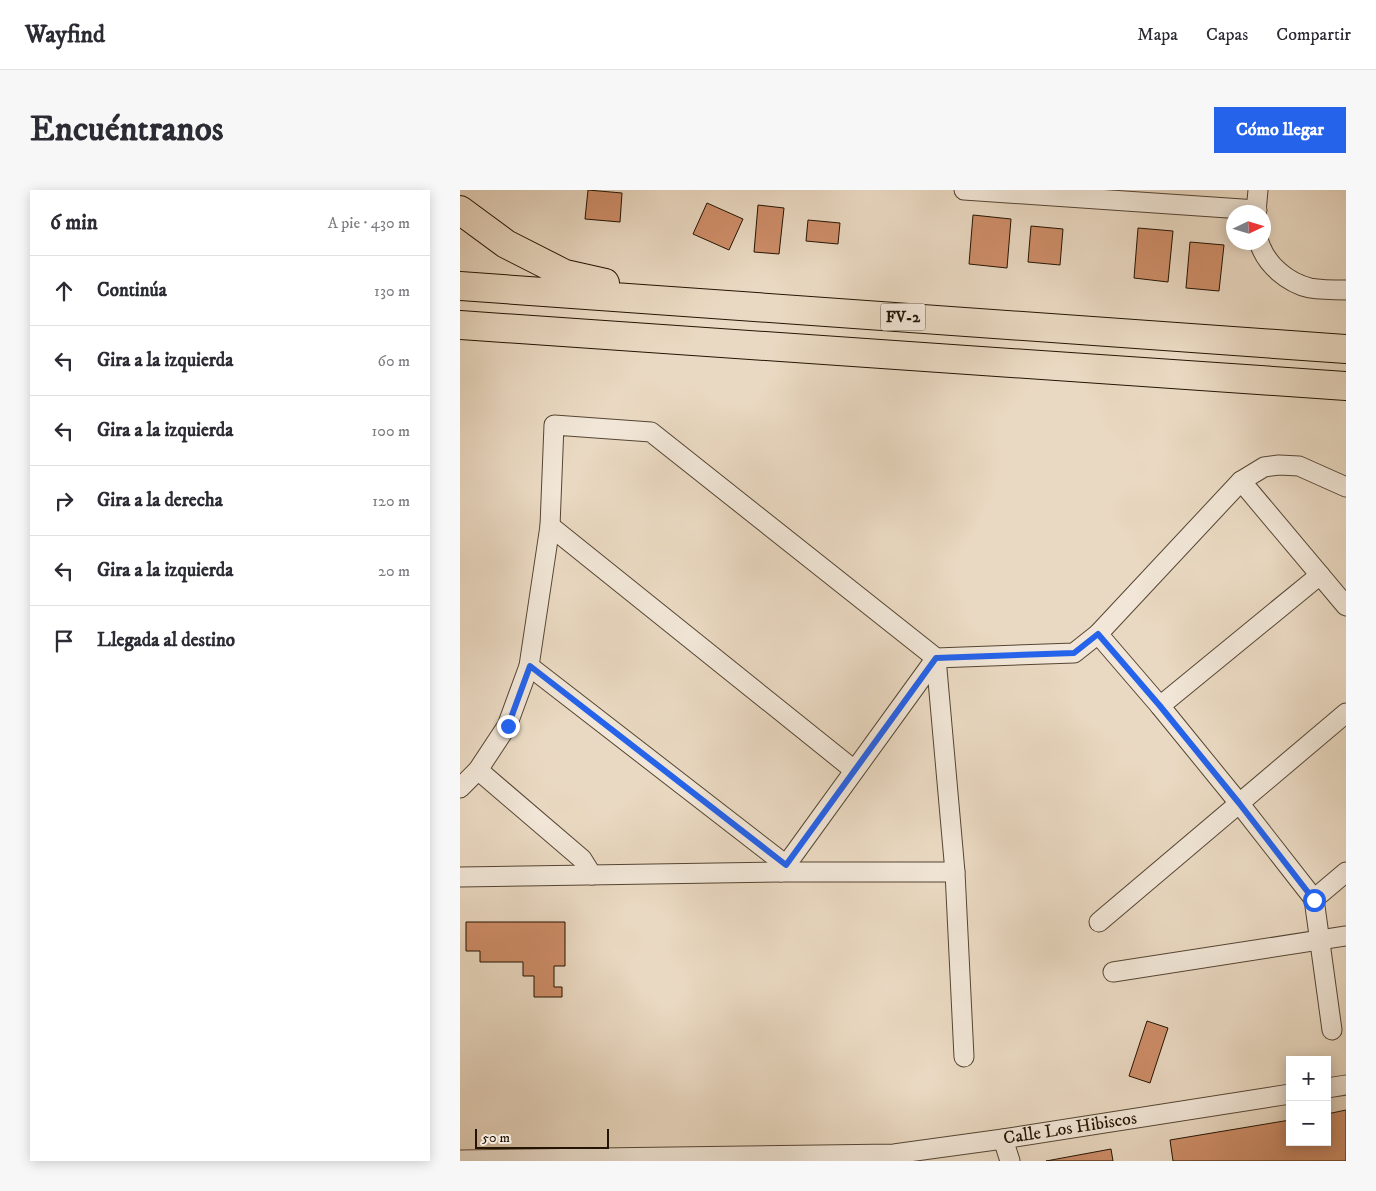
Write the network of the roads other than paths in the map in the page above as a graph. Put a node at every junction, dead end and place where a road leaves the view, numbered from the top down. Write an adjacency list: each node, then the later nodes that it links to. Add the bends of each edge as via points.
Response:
1 (964, 190): 4 (street)
2 (1258, 190): 3 (street)
3 (1257, 205)
4 (1226, 209)
5 (460, 210): 9 (highway, via 506,244 565,274)
6 (1263, 250): 8 (street, via 1272,266 1290,280 1310,288)
7 (460, 286): 9 (highway, FV-2)
8 (1346, 290)
9 (682, 302): 11 (highway, FV-2)
10 (460, 325): 12 (highway, FV-2)
11 (1346, 348)
12 (1346, 386)
13 (1241, 481): 14 (street, via 1264,467 1299,466); 16 (street); 18 (street)
14 (1346, 487)
15 (550, 526): 19 (street, via 554,425 651,432); 20 (street); 24 (street)
16 (1320, 575): 17 (street); 21 (street)
17 (1346, 606)
18 (1098, 634): 19 (street, via 1074,653); 21 (street)
19 (936, 658): 24 (street); 28 (street)
20 (530, 666): 23 (street, via 508,726); 27 (street)
21 (1160, 706): 26 (street)
22 (1346, 713): 26 (street)
23 (478, 770): 25 (street); 30 (street, via 582,859)
24 (854, 770): 27 (street)
25 (460, 788)
26 (1239, 803): 32 (street); 33 (street)
27 (783, 868): 28 (street); 30 (street)
28 (955, 872): 38 (street)
29 (1346, 872): 32 (street)
30 (592, 875): 31 (street)
31 (460, 876)
32 (1314, 900): 35 (street)
33 (1099, 922)
34 (1346, 936): 35 (street)
35 (1319, 941): 36 (street); 37 (street)
36 (1113, 972)
37 (1332, 1030)
38 (964, 1057)
39 (1346, 1085): 40 (street)
40 (1331, 1087)
41 (1286, 1095): 42 (street, Calle Los Hibiscos)
42 (1003, 1139): 43 (street, Calle Los Hibiscos, via 894,1154); 44 (street)
43 (460, 1160)
44 (1010, 1161)

